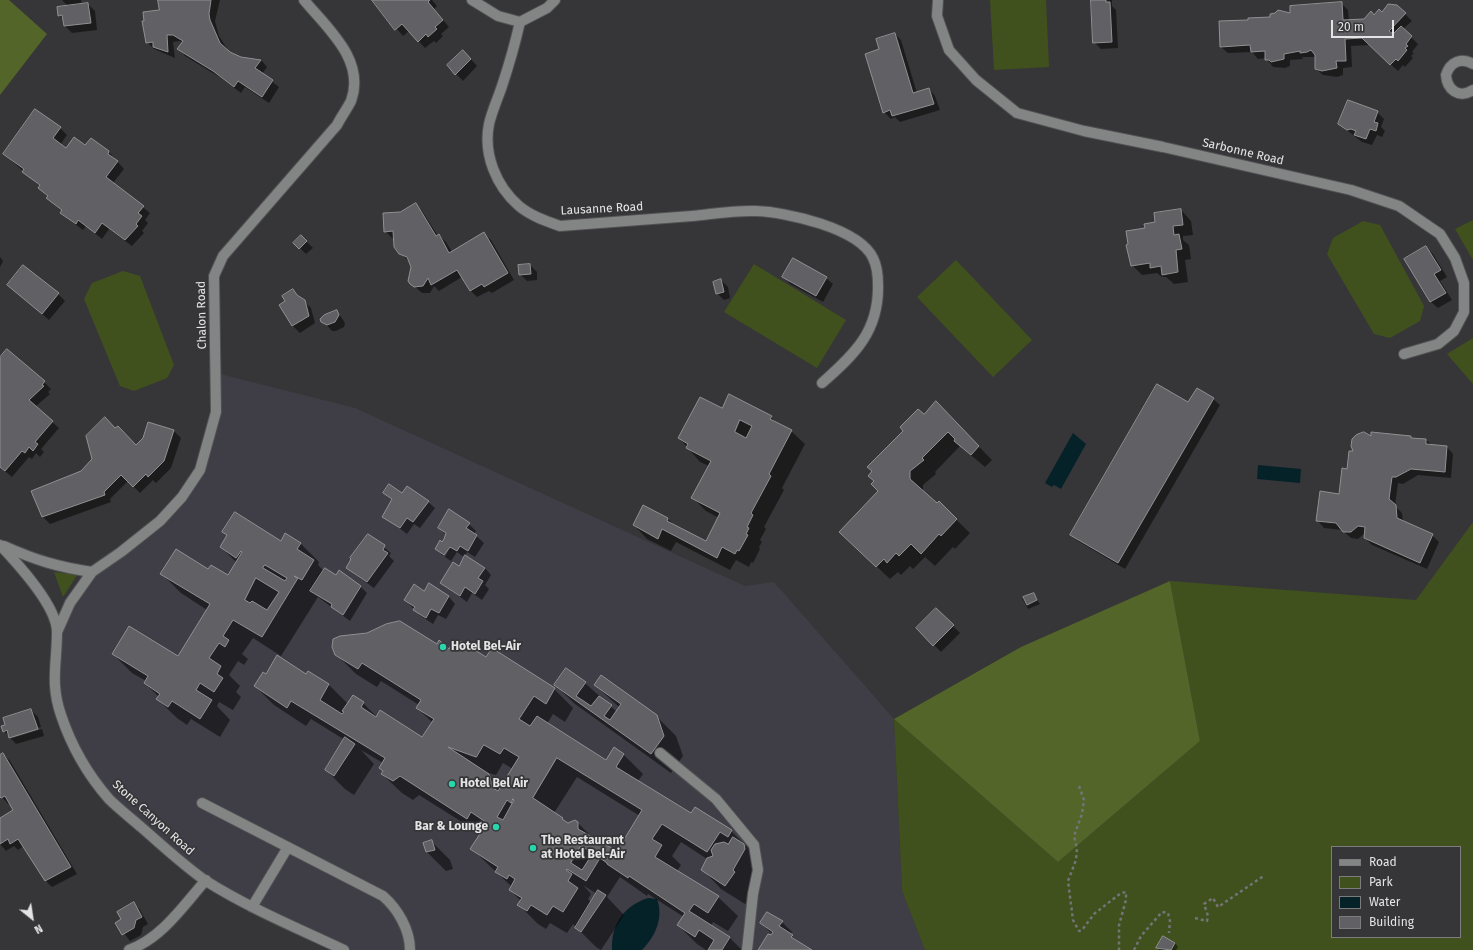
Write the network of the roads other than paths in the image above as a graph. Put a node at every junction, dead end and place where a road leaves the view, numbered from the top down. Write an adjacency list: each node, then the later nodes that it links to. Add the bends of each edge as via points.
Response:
1 (304, 0): 11 (street, Chalon Road, via 340,42 350,58 355,77 351,100 337,125 223,256 214,276 216,412 200,470 182,497 160,521)
2 (472, 0): 5 (street, via 498,16)
3 (555, 0): 5 (street, via 547,8)
4 (938, 0): 8 (street, Sarbonne Road, via 937,16 949,50 976,80 1018,113 1084,131 1351,190 1399,206 1440,234 1455,258 1464,283 1464,312 1454,331 1438,344)
5 (520, 22): 9 (street, Lausanne Road, via 489,124 488,146 492,168 503,187 519,206 560,226 756,211 792,216 830,226 859,242 873,257 878,276 878,300 867,334 850,359)
6 (1473, 64): 7 (street, via 1462,60 1456,62 1451,65 1446,75 1448,86 1456,93)
7 (1473, 90)
8 (1404, 354)
9 (822, 383)
10 (0, 545): 11 (street, via 38,561); 12 (street, Stone Canyon Road, via 34,585 50,609)
11 (92, 572): 12 (street, Chalon Road, via 70,603)
12 (58, 630): 16 (street, Stone Canyon Road, via 54,663 55,689 61,715 74,746 110,799 171,854)
13 (660, 754): 21 (street, via 716,799 754,845 758,870)
14 (202, 803): 15 (street)
15 (288, 847): 17 (street); 20 (street, via 391,902 404,924)
16 (206, 880): 17 (street, Stone Canyon Road); 18 (street, via 166,927 142,945)
17 (252, 907): 19 (street, Stone Canyon Road)
18 (129, 950)
19 (344, 950)
20 (410, 950)
21 (747, 950)

